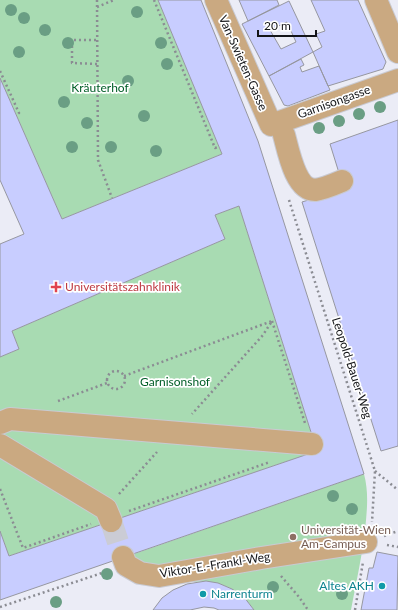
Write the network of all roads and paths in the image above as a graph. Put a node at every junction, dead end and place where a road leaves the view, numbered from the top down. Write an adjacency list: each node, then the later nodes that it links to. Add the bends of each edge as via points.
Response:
1 (97, 0): 6 (path)
2 (114, 0): 6 (path)
3 (154, 0): 14 (path, via 216,148)
4 (216, 0): 13 (street, Van-Swieten-Gasse)
5 (376, 0): 8 (street)
6 (97, 7): 7 (path)
7 (98, 40): 9 (path); 9 (path, via 72,40 72,63)
8 (398, 52)
9 (97, 64): 17 (path, via 98,160)
10 (0, 71): 12 (path, via 19,113)
11 (398, 80): 13 (street, Garnisongasse)
12 (16, 115)
13 (277, 130): 15 (street, Van-Swieten-Gasse, via 299,181 314,190)
14 (218, 147)
15 (342, 181)
16 (288, 195): 25 (path, Leopold-Bauer-Weg)
17 (112, 198)
18 (272, 321): 19 (path); 21 (path, via 263,335); 22 (path)
19 (124, 376): 19 (path, via 117,370 112,371 107,383 114,389 119,388 125,381)
20 (0, 423): 21 (street, via 10,419)
21 (175, 432): 22 (street); 28 (path)
22 (312, 444)
23 (0, 445): 28 (street)
24 (275, 460): 28 (path)
25 (375, 471): 27 (path); 29 (path, Leopold-Bauer-Weg, via 372,522)
26 (0, 489): 28 (path, via 23,548)
27 (398, 490)
28 (109, 516)
29 (366, 542): 30 (street, Viktor-E.-Frankl-Weg); 34 (path, Leopold-Bauer-Weg)
30 (272, 556): 31 (street, Viktor-E.-Frankl-Weg, via 159,576 140,573); 33 (path, via 276,570)
31 (124, 561): 32 (path)
32 (0, 607)
33 (308, 610)
34 (355, 610)

